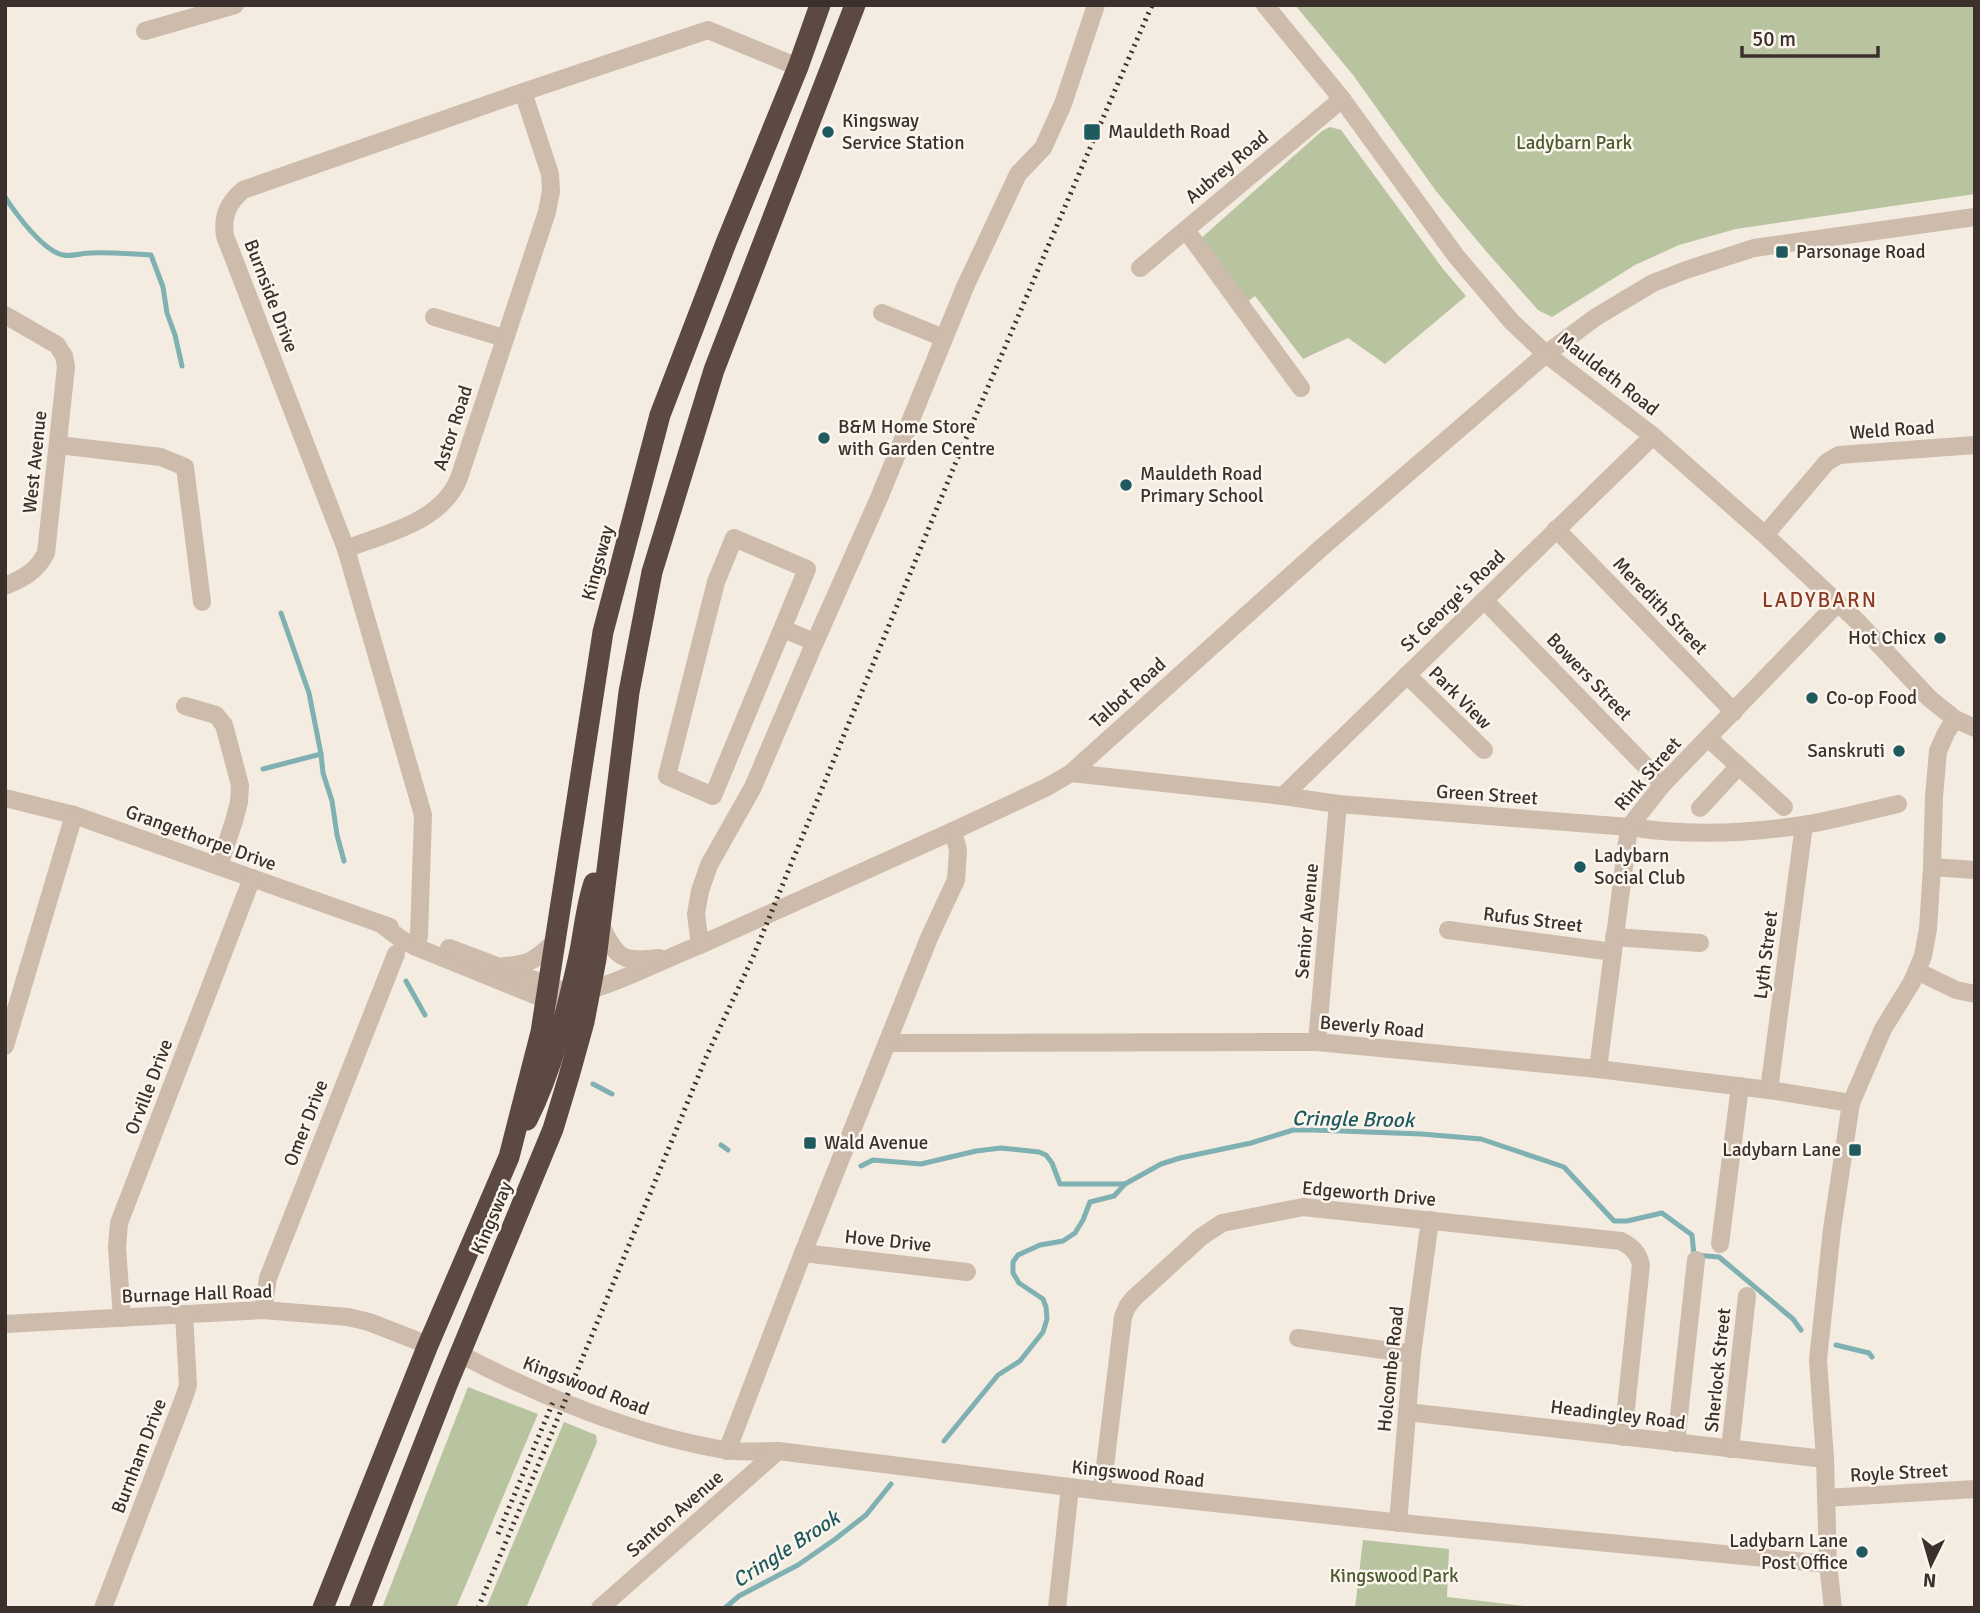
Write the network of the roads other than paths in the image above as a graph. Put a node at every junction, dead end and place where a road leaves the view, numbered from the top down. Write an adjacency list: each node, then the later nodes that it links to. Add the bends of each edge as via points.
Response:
1 (235, 5): 6 (street)
2 (820, 5): 7 (highway, Kingsway)
3 (855, 5): 51 (highway, Kingsway, via 714,370 652,572 629,692)
4 (1096, 5): 17 (street, via 1043,148 1018,174)
5 (1265, 5): 9 (street, Mauldeth Road)
6 (145, 31)
7 (798, 67): 8 (street, Burnside Drive, via 708,30); 60 (highway, Kingsway, via 660,415 603,632)
8 (523, 92): 16 (street, Astor Road, via 550,174 551,191); 25 (street, Burnside Drive, via 243,190 225,213 225,236)
9 (1342, 99): 11 (street, Aubrey Road); 18 (street, Mauldeth Road, via 1481,288)
10 (1975, 217): 18 (street, via 1755,248 1686,270 1653,283 1596,317)
11 (1186, 230): 12 (street, Aubrey Road); 19 (street)
12 (1140, 268)
13 (882, 313): 17 (street)
14 (5, 315): 21 (street, West Avenue, via 57,345 64,356)
15 (434, 317): 16 (street)
16 (504, 338): 25 (street, Astor Road, via 454,492 424,517)
17 (944, 338): 31 (street)
18 (1546, 354): 20 (street, Mauldeth Road); 40 (street, Talbot Road)
19 (1301, 388)
20 (1653, 436): 23 (street, St George's Road); 24 (street, Mauldeth Road)
21 (58, 445): 26 (street, West Avenue, via 46,553 24,578); 28 (street, via 161,457 185,467)
22 (1975, 445): 24 (street, Weld Road, via 1839,455 1827,462)
23 (1556, 529): 27 (street, St George's Road); 34 (street, Meredith Street)
24 (1765, 535): 29 (street, Mauldeth Road)
25 (346, 549): 59 (street, Burnside Drive, via 423,815)
26 (5, 586)
27 (1484, 600): 32 (street, St George's Road); 41 (street, Bowers Street)
28 (202, 602)
29 (1838, 603): 34 (street, Rink Street); 35 (street, Mauldeth Road)
30 (783, 629): 30 (street, via 713,796 667,776 716,582 734,538 807,569); 31 (street)
31 (815, 642): 63 (street, via 752,787 709,865 696,914)
32 (1407, 675): 38 (street, Park View); 42 (street, St George's Road)
33 (185, 706): 53 (street, via 216,715 223,725 240,785)
34 (1734, 712): 37 (street, Rink Street)
35 (1955, 719): 36 (street, Mauldeth Road); 54 (street, via 1938,751)
36 (1975, 728)
37 (1708, 738): 39 (street); 41 (street, Rink Street)
38 (1484, 750)
39 (1738, 767): 46 (street); 47 (street)
40 (1071, 773): 42 (street, Green Street); 52 (street, Talbot Road)
41 (1663, 784): 50 (street, Rink Street)
42 (1283, 796): 45 (street, Green Street)
43 (5, 798): 48 (street, Grangethorpe Drive)
44 (1898, 803): 49 (street, Green Street)
45 (1338, 804): 50 (street, Green Street); 72 (street, Senior Avenue)
46 (1784, 807)
47 (1700, 808)
48 (74, 815): 53 (street, Grangethorpe Drive); 74 (street)
49 (1804, 825): 50 (street, Green Street, via 1741,833); 77 (street, Lyth Street)
50 (1629, 827): 62 (street, Rink Street)
51 (612, 831): 57 (highway, Kingsway); 70 (highway, Kingsway, via 592,890)
52 (953, 831): 63 (street, Talbot Road); 73 (street, via 958,850 956,880)
53 (219, 866): 56 (street, Grangethorpe Drive)
54 (1933, 867): 55 (street); 67 (street, via 1928,929)
55 (1975, 870)
56 (252, 878): 59 (street, Grangethorpe Drive, via 381,924 401,939); 88 (street, Orville Drive, via 120,1223 117,1247)
57 (601, 925): 65 (street, Talbot Road, via 616,953 629,959); 68 (highway, Kingsway)
58 (1448, 930): 62 (street, Rufus Street)
59 (417, 941): 66 (street, Grangethorpe Drive); 69 (street, Grangethorpe Drive, via 527,993)
60 (555, 942): 66 (street, via 527,964); 69 (highway, Kingsway)
61 (1700, 943): 62 (street, Rufus Street)
62 (1614, 944): 75 (street, Rink Street)
63 (699, 945): 65 (street, Talbot Road)
64 (396, 954): 86 (street, Omer Drive, via 268,1278)
65 (669, 957): 68 (street, Talbot Road)
66 (500, 966): 69 (street, Grangethorpe Drive)
67 (1917, 971): 71 (street); 78 (street, via 1883,1029)
68 (591, 989): 70 (street, Talbot Road); 92 (highway, Kingsway, via 553,1129)
69 (547, 991): 70 (street, Talbot Road); 79 (highway, Kingsway)
70 (569, 993): 79 (highway, Kingsway, via 540,1094)
71 (1975, 994)
72 (1317, 1042): 73 (street, Beverly Road); 75 (street, Beverly Road)
73 (887, 1043): 82 (street)
74 (5, 1046)
75 (1598, 1069): 76 (street, Beverly Road)
76 (1740, 1086): 77 (street, Beverly Road); 81 (street)
77 (1769, 1090): 78 (street, Beverly Road)
78 (1851, 1102): 100 (street, via 1818,1360)
79 (509, 1157): 91 (highway, Kingsway)
80 (1430, 1220): 93 (street, Holcombe Road); 95 (street, Edgeworth Drive, via 1621,1241 1632,1248 1642,1265); 103 (street, Edgeworth Drive, via 1303,1207 1222,1223 1201,1237 1126,1307)
81 (1720, 1244)
82 (803, 1253): 84 (street, Hove Drive); 98 (street)
83 (1696, 1260): 96 (street)
84 (967, 1272)
85 (1747, 1296): 97 (street, Sherlock Street)
86 (263, 1310): 87 (street, Burnage Hall Road); 91 (street, Burnage Hall Road, via 348,1317)
87 (184, 1314): 88 (street, Burnage Hall Road); 107 (street, Burnham Drive, via 188,1385)
88 (122, 1318): 89 (street, Burnage Hall Road)
89 (5, 1324)
90 (1298, 1338): 93 (street)
91 (428, 1345): 108 (highway, Kingsway)
92 (460, 1354): 98 (street, Kingswood Road, via 505,1378 621,1424); 109 (highway, Kingsway)
93 (1412, 1354): 94 (street, Holcombe Road)
94 (1407, 1412): 95 (street, Headingley Road); 105 (street, Holcombe Road)
95 (1623, 1437): 96 (street, Headingley Road)
96 (1676, 1443): 97 (street, Headingley Road)
97 (1730, 1449): 100 (street, Headingley Road)
98 (727, 1451): 99 (street, Kingswood Road)
99 (778, 1451): 101 (street, Kingswood Road); 110 (street, Santon Avenue)
100 (1825, 1459): 104 (street)
101 (1070, 1487): 103 (street, Kingswood Road); 111 (street)
102 (1975, 1489): 104 (street, Royle Street)
103 (1102, 1491): 105 (street, Kingswood Road)
104 (1826, 1498): 106 (street)
105 (1398, 1523): 106 (street, Kingswood Road)
106 (1828, 1564): 112 (street)
107 (103, 1608)
108 (323, 1608)
109 (360, 1608)
110 (600, 1608)
111 (1057, 1608)
112 (1833, 1608)

